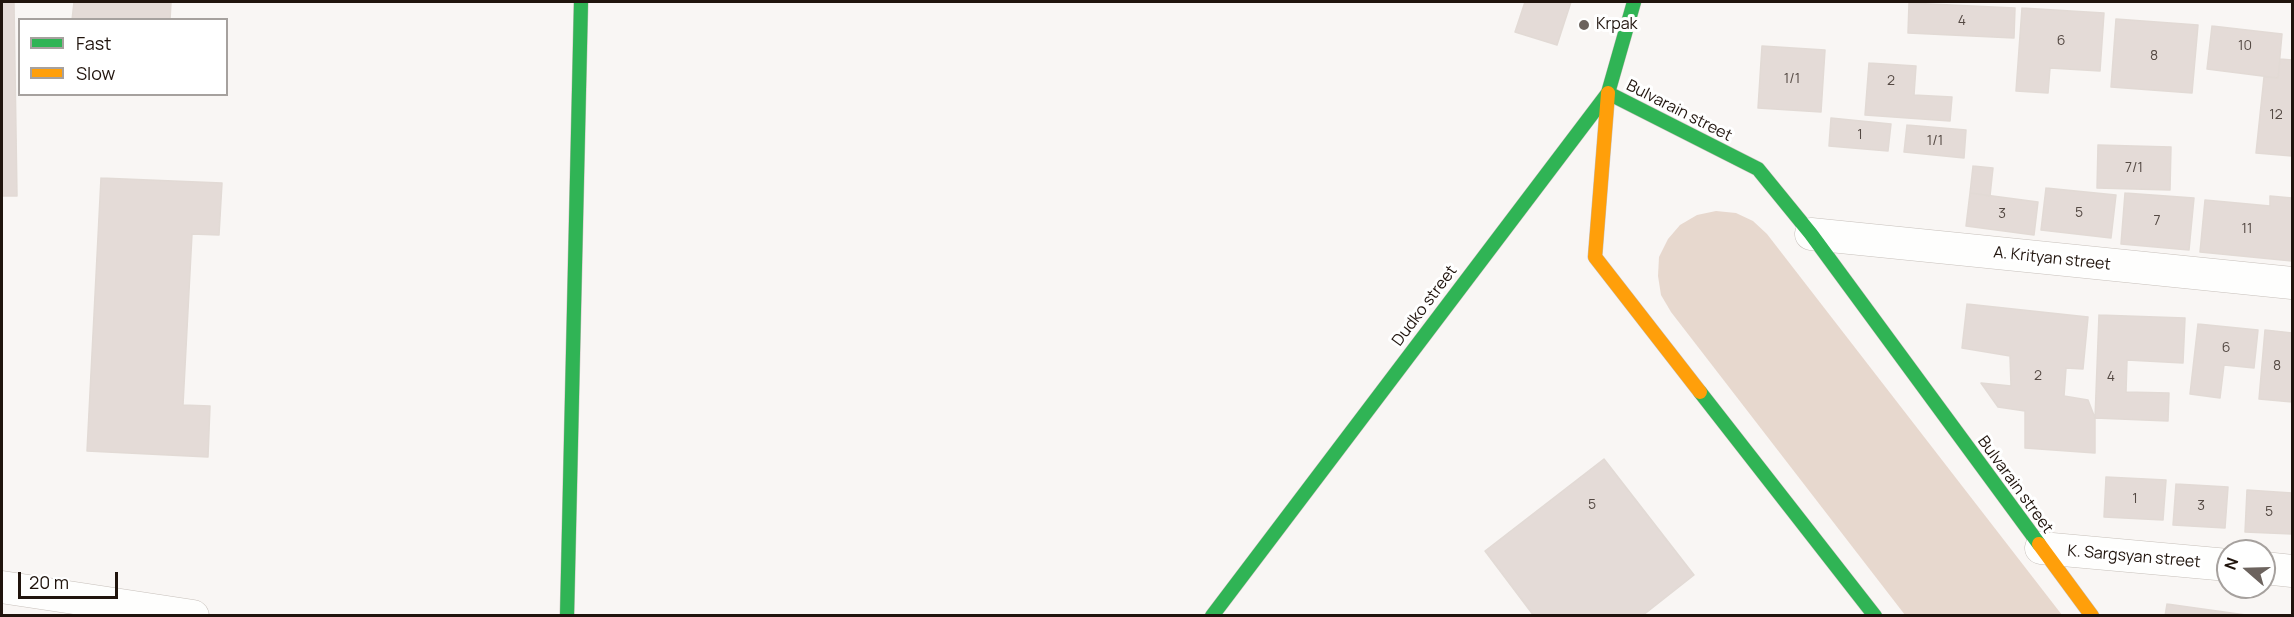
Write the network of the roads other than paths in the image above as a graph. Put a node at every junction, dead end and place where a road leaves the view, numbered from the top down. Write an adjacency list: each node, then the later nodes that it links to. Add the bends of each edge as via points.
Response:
1 (581, 2): 12 (street)
2 (1634, 2): 3 (street, Dudko street)
3 (1608, 93): 4 (street, Bulvarain street, via 1758,169); 13 (street, Dudko street); 14 (street, Bulvarain street, via 1595,257)
4 (1811, 234): 5 (street, A. Krityan street); 6 (street, Bulvarain street)
5 (2292, 283)
6 (2041, 548): 7 (street, K. Sargsyan street); 15 (street, Bulvarain street)
7 (2216, 564)
8 (2276, 569): 9 (street)
9 (2292, 571)
10 (2, 587): 11 (street)
11 (193, 615)
12 (567, 615)
13 (1212, 615)
14 (1875, 615)
15 (2092, 615)

